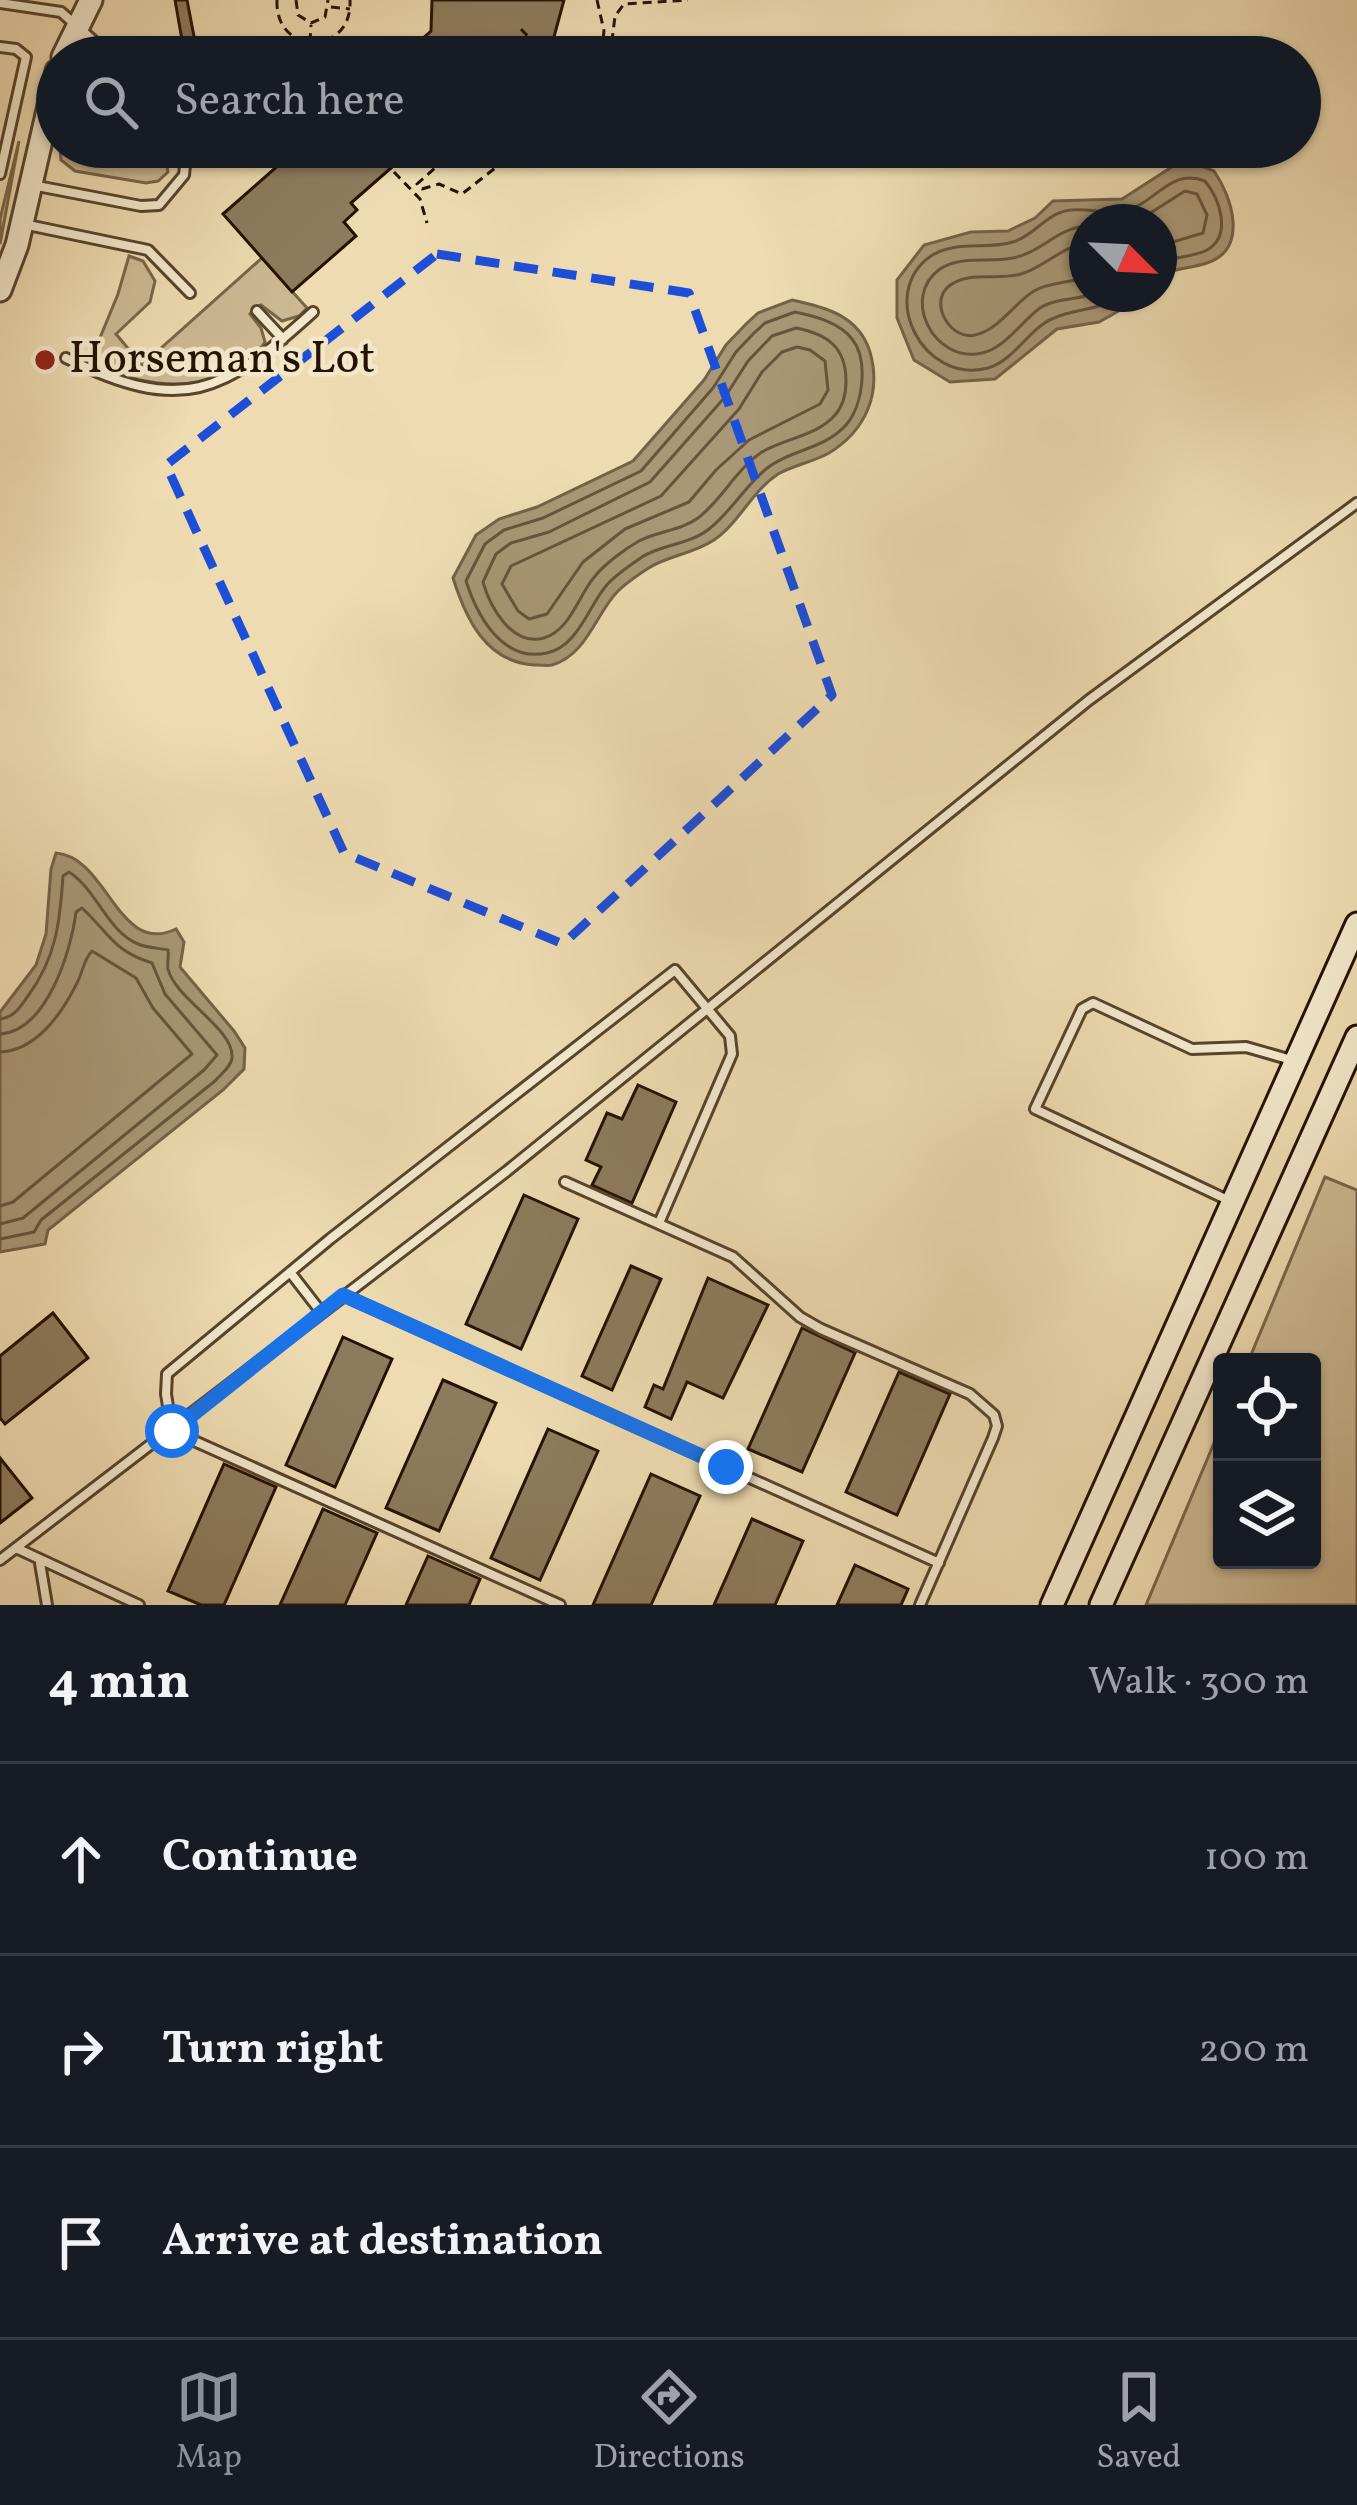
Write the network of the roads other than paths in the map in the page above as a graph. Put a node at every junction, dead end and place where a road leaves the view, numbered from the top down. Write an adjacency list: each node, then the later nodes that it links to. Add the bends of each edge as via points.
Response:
1 (91, 0): 3 (main road)
2 (0, 3): 3 (lane, via 55,10)
3 (77, 24): 4 (main road); 5 (lane)
4 (72, 36)
5 (90, 36)
6 (0, 46): 9 (lane, via 26,57)
7 (36, 163): 10 (main road)
8 (185, 168): 10 (lane, via 159,206)
9 (0, 174)
10 (31, 185): 11 (main road)
11 (22, 224): 12 (main road); 13 (lane, via 148,250)
12 (0, 290)
13 (190, 292)
14 (257, 311): 16 (lane)
15 (313, 312): 16 (lane)
16 (283, 339): 17 (lane, via 234,376 175,390 131,385)
17 (66, 358)
18 (1357, 502): 20 (lane, via 1089,700)
19 (1357, 924): 22 (main road)
20 (709, 1007): 25 (lane, via 730,1036 732,1054); 26 (lane, via 675,970); 27 (lane)
21 (1357, 1036): 39 (main road)
22 (1297, 1061): 24 (main road); 24 (lane, via 1246,1047 1192,1049 1093,1003 1082,1009 1035,1108)
23 (565, 1183): 25 (lane)
24 (1232, 1202): 38 (main road)
25 (659, 1223): 33 (lane, via 733,1257 800,1317 970,1394 994,1415 993,1438)
26 (290, 1272): 28 (lane); 29 (lane, via 167,1374)
27 (343, 1295): 28 (lane); 33 (lane)
28 (322, 1312): 29 (lane)
29 (172, 1431): 30 (lane); 36 (lane)
30 (16, 1548): 31 (lane); 32 (lane)
31 (0, 1560)
32 (40, 1561): 34 (lane); 35 (lane)
33 (939, 1562): 37 (lane)
34 (47, 1605)
35 (139, 1605)
36 (560, 1605)
37 (920, 1605)
38 (1052, 1605)
39 (1101, 1605)

